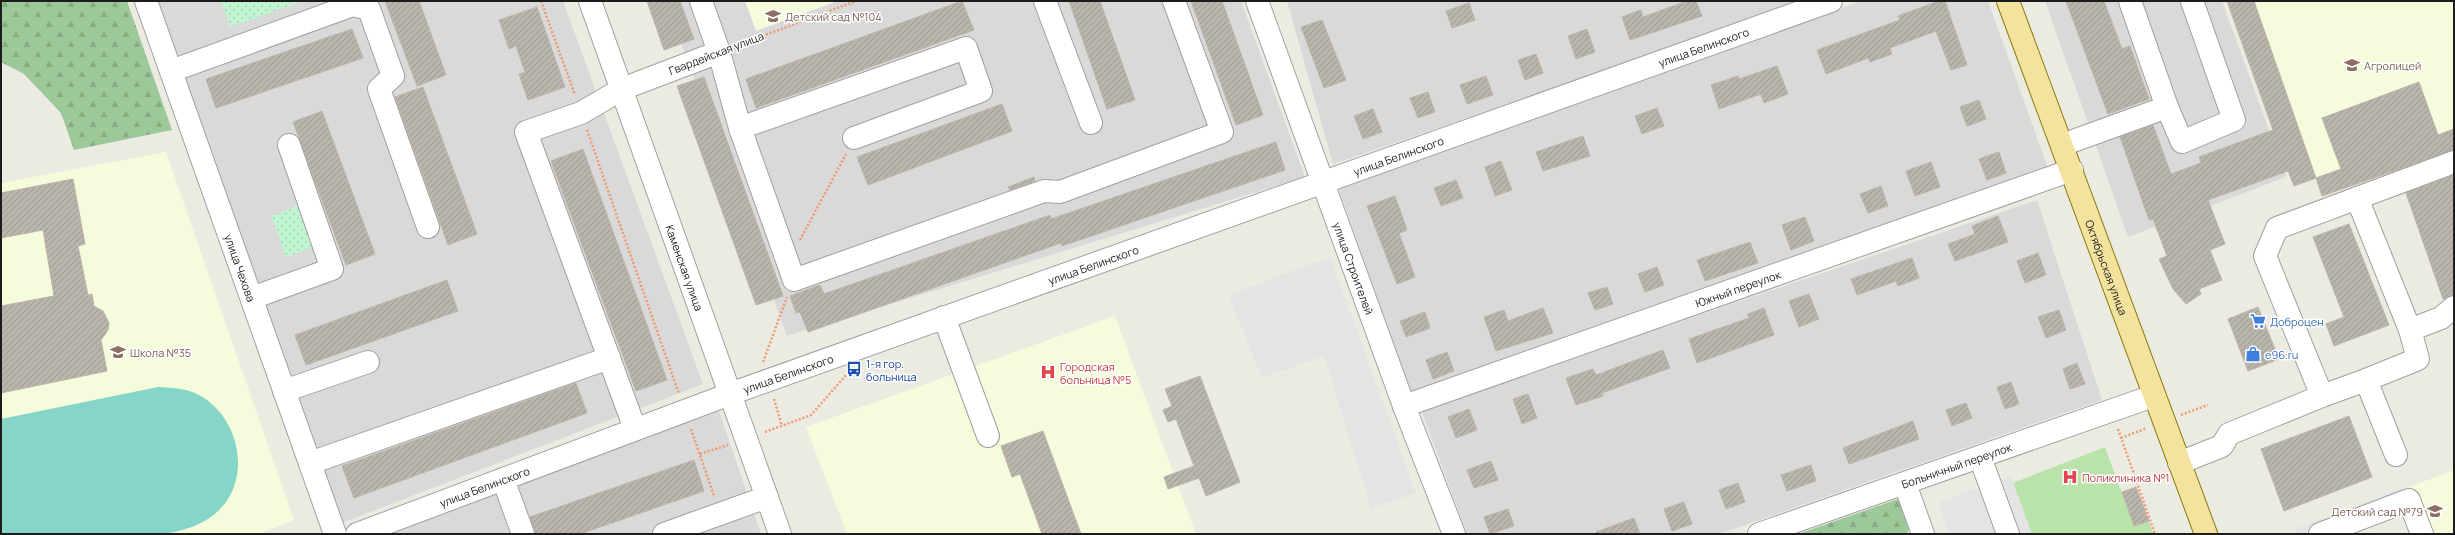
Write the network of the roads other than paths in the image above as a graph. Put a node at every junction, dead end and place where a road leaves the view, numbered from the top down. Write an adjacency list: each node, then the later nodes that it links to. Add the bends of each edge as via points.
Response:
1 (146, 1): 13 (street, улица Чехова)
2 (590, 1): 14 (street, Каменская улица)
3 (701, 1): 12 (street)
4 (1046, 1): 16 (street)
5 (1174, 1): 17 (street, via 1222,132 1060,192 1044,191 791,272)
6 (1257, 1): 23 (street, улица Строителей)
7 (1831, 1): 23 (street, улица Белинского)
8 (2008, 1): 20 (main road, Октябрьская улица)
9 (2130, 1): 15 (street)
10 (2192, 1): 15 (street, via 2234,120 2182,142)
11 (353, 3): 13 (street); 25 (street, via 368,8 393,76 379,89)
12 (719, 52): 14 (street, Гвардейская улица); 17 (street)
13 (171, 71): 26 (street, улица Чехова)
14 (622, 89): 30 (street, Гвардейская улица, via 581,113 526,132); 34 (street, Каменская улица)
15 (2167, 107): 20 (street)
16 (1090, 123)
17 (740, 128): 18 (street, via 966,48 981,90)
18 (854, 138)
19 (289, 145): 26 (street, via 332,269)
20 (2062, 145): 22 (main road, Октябрьская улица)
21 (2454, 162): 24 (street)
22 (2072, 170): 35 (main road, Октябрьская улица); 37 (street, Южный переулок)
23 (1323, 182): 28 (street, улица Белинского); 37 (street, улица Строителей)
24 (2357, 198): 29 (street); 36 (street, via 2277,228 2265,256)
25 (428, 227)
26 (252, 298): 33 (street, улица Чехова)
27 (2454, 307): 29 (street, via 2441,318)
28 (944, 317): 34 (street, улица Белинского); 39 (street)
29 (2410, 330): 32 (street, via 2418,359)
30 (609, 358): 38 (street); 42 (street)
31 (368, 362): 33 (street)
32 (2366, 380): 36 (street); 40 (street)
33 (284, 391): 42 (street, улица Чехова)
34 (730, 394): 38 (street, улица Белинского); 46 (street, Каменская улица)
35 (2153, 396): 41 (street, Больничный переулок); 43 (main road, Октябрьская улица)
36 (2322, 396): 43 (street, via 2229,434 2222,446)
37 (1404, 406): 52 (street, улица Строителей)
38 (635, 429): 44 (street, улица Белинского)
39 (988, 436)
40 (2396, 455)
41 (1980, 457): 45 (street, Больничный переулок); 55 (street)
42 (310, 463): 48 (street, улица Чехова)
43 (2179, 463): 56 (main road, Октябрьская улица)
44 (503, 479): 49 (street, улица Белинского); 50 (street)
45 (1905, 484): 53 (street, Больничный переулок); 54 (street)
46 (767, 497): 47 (street); 51 (street, Каменская улица)
47 (668, 533)
48 (335, 534)
49 (357, 534)
50 (523, 534)
51 (780, 534)
52 (1454, 534)
53 (1759, 534)
54 (1923, 534)
55 (2008, 534)
56 (2206, 534)
57 (2320, 534): 58 (street, via 2409,500)
58 (2422, 534)

